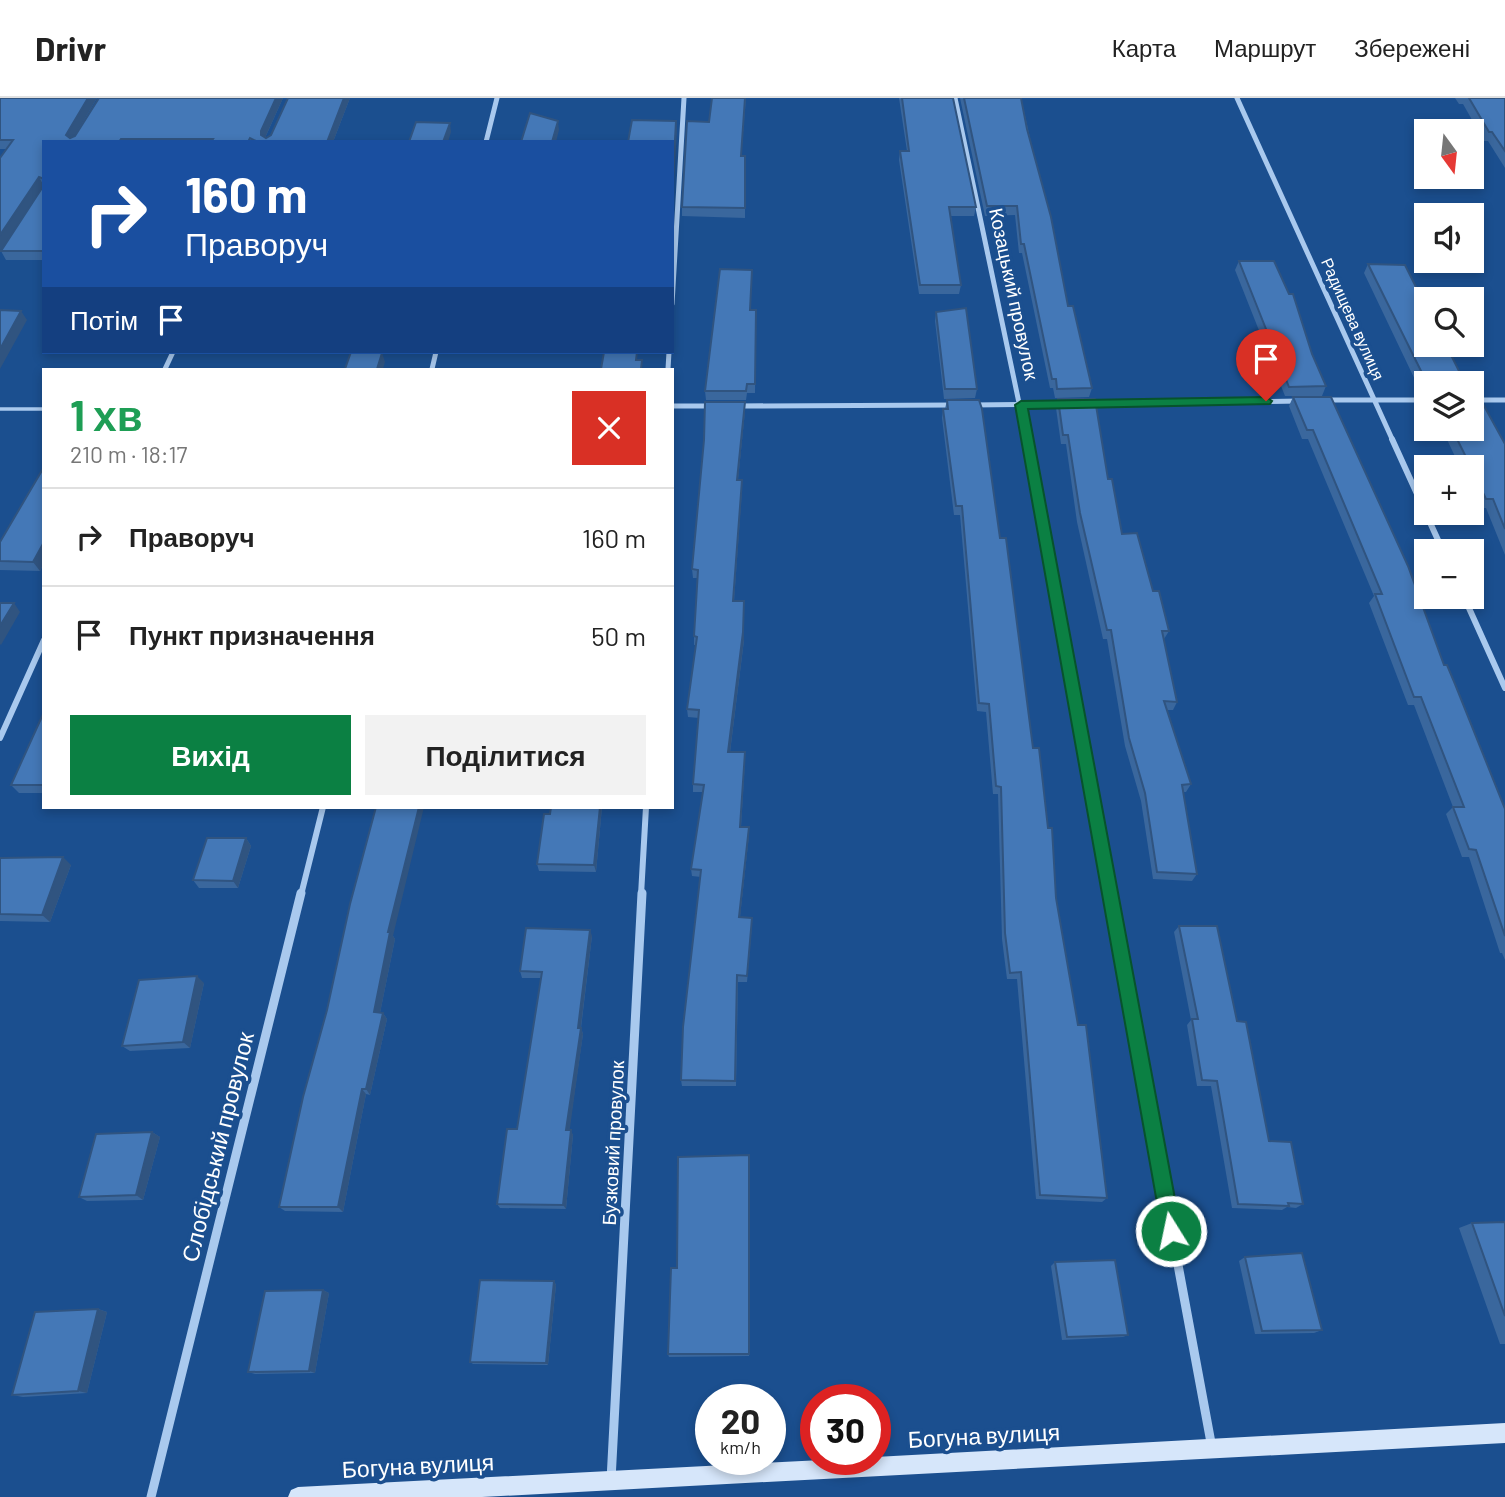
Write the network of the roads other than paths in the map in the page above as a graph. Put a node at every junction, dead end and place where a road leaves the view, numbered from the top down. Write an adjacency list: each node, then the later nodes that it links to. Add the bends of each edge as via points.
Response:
1 (496, 98): 5 (street)
2 (684, 98): 6 (street)
3 (955, 98): 13 (street, Козацький провулок)
4 (1237, 98): 7 (street, Радищева вулиця)
5 (486, 140)
6 (674, 270)
7 (1374, 400): 8 (street); 12 (street); 19 (street, Радищева вулиця)
8 (1414, 400)
9 (1484, 400): 10 (street)
10 (1505, 400)
11 (1307, 401): 13 (street)
12 (1320, 401)
13 (1021, 405): 16 (street); 27 (street, Козацький провулок)
14 (674, 406): 15 (street)
15 (720, 406)
16 (732, 406)
17 (0, 409): 18 (lane)
18 (42, 409)
19 (1438, 539)
20 (1469, 609): 22 (street)
21 (42, 644): 23 (street)
22 (1505, 688)
23 (0, 738)
24 (323, 809): 29 (street, Слобідський провулок)
25 (646, 809): 28 (street, Бузковий провулок)
26 (1505, 1433): 27 (street, Богуна вулиця)
27 (1212, 1448): 28 (street, Богуна вулиця)
28 (611, 1480): 30 (street, Богуна вулиця)
29 (151, 1497)
30 (298, 1497)

